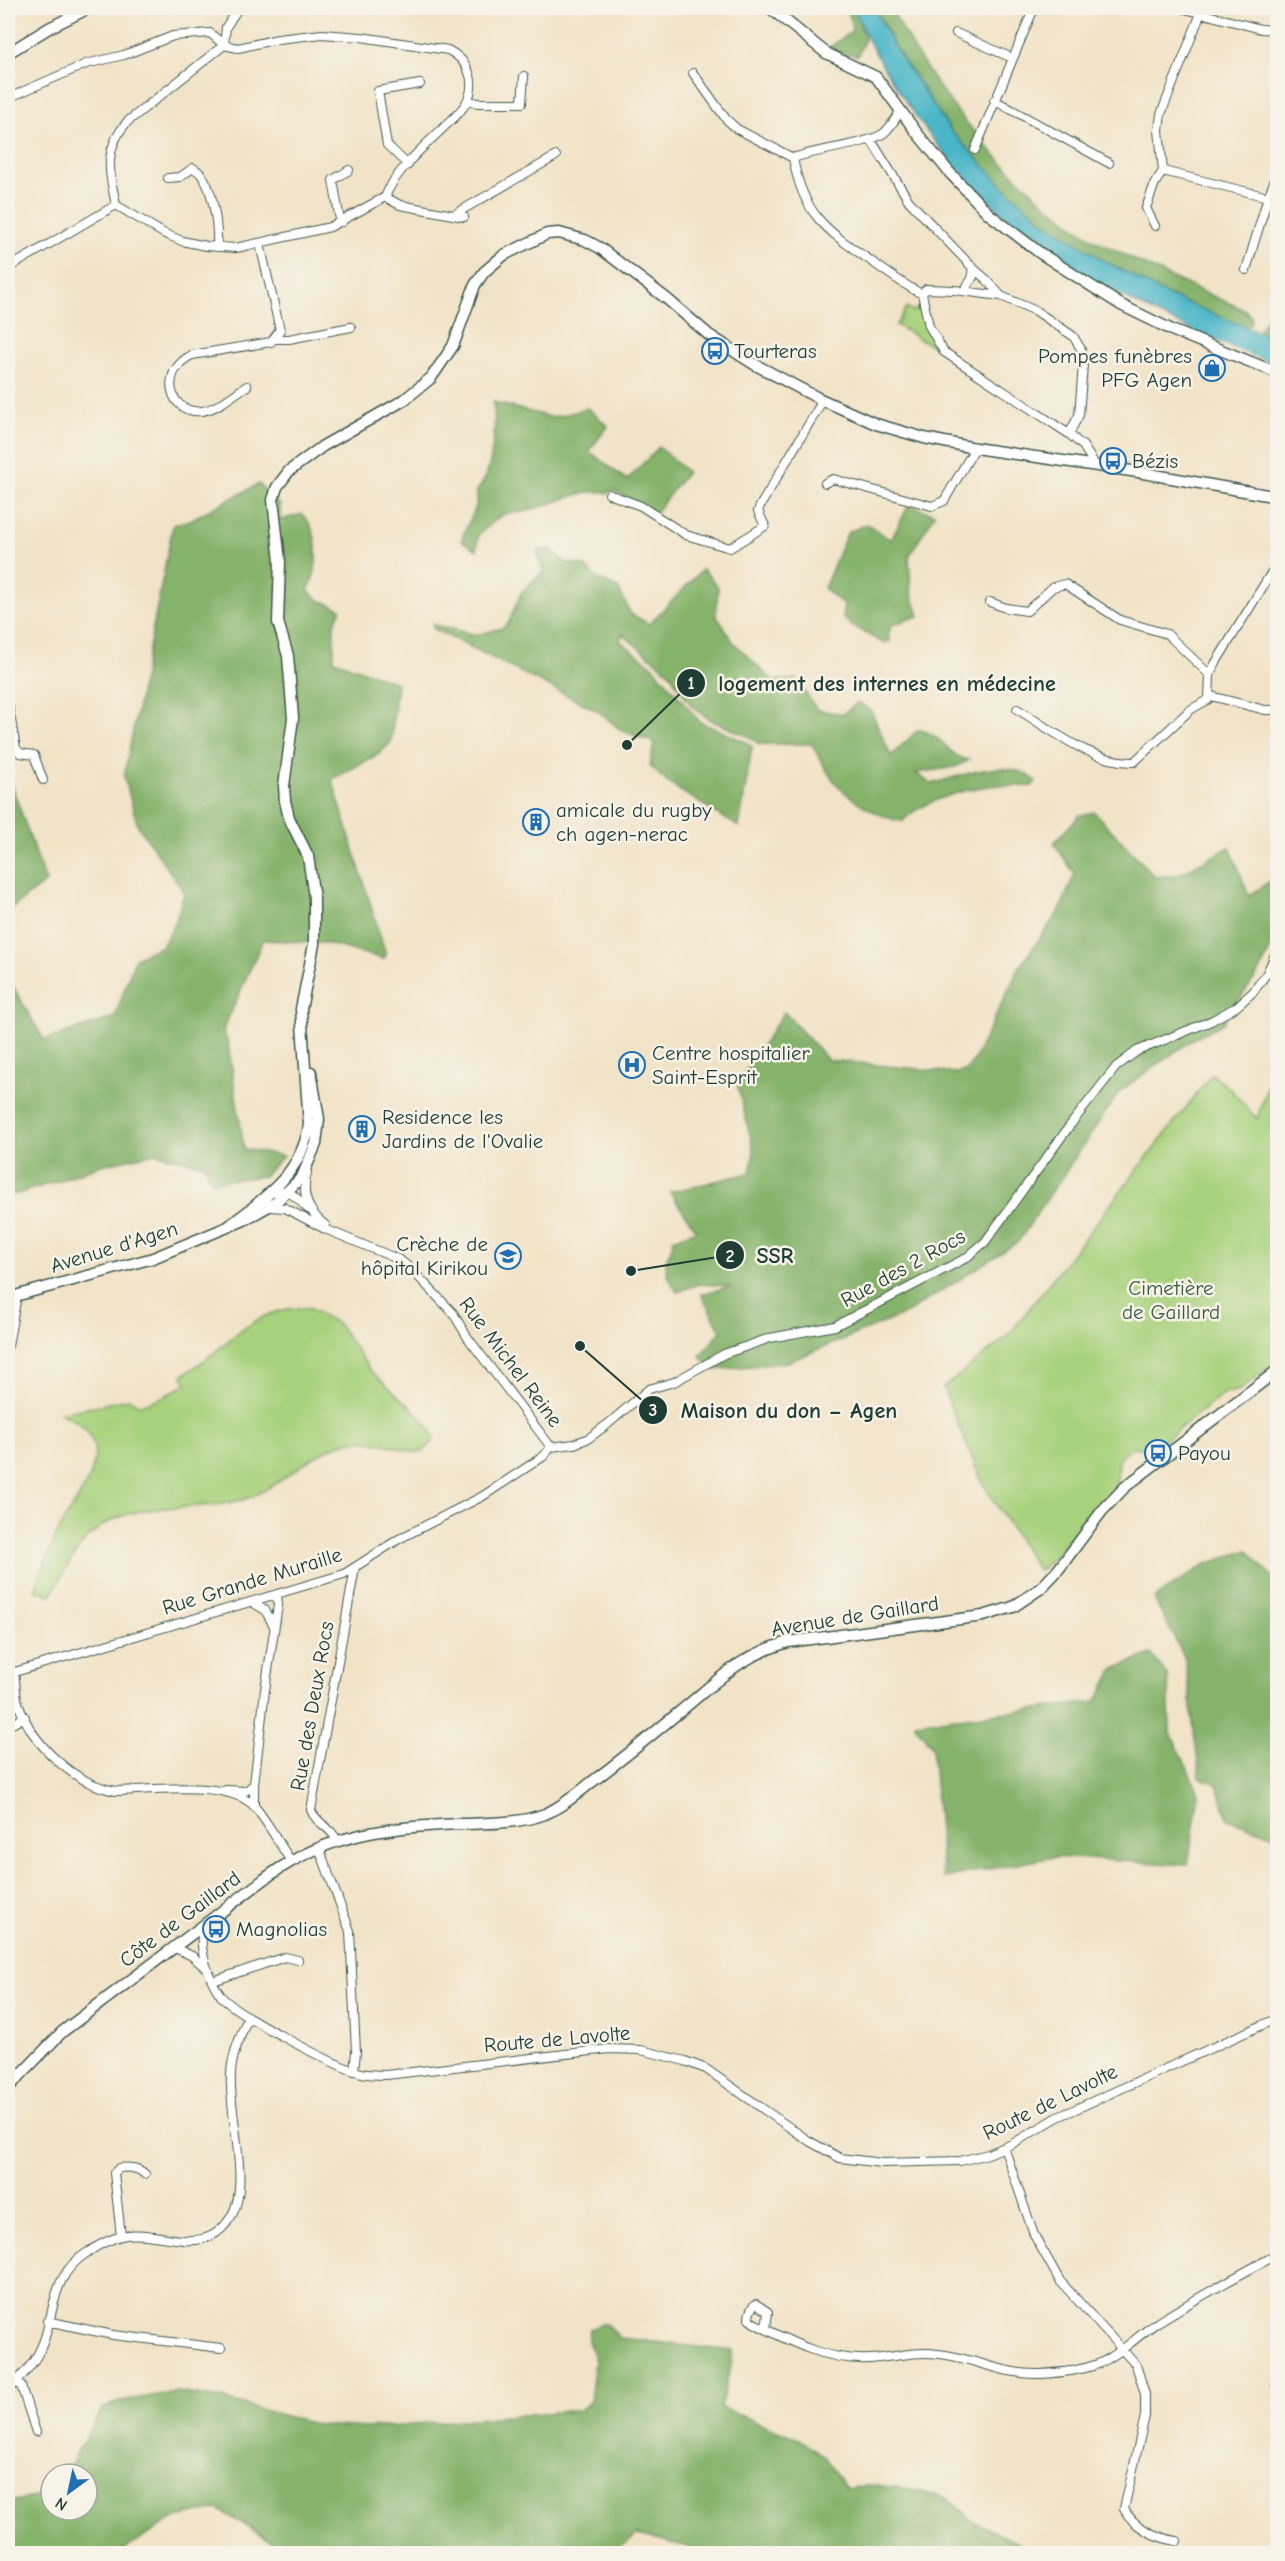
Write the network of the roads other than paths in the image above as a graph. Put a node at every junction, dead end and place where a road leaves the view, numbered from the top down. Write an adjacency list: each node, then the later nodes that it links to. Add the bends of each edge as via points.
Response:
1 (87, 8): 10 (main road)
2 (238, 8): 9 (street, via 226,27)
3 (770, 8): 18 (main road, via 826,54 876,77)
4 (1034, 8): 11 (street)
5 (1186, 8): 6 (street)
6 (1200, 13): 7 (street); 26 (street, via 1161,114)
7 (1278, 30)
8 (956, 33): 11 (street)
9 (224, 45): 15 (street, via 210,33 173,36 124,56 86,64); 16 (street, via 244,47 331,34 437,47 455,53 465,63 472,82); 31 (street, via 119,131 109,161)
10 (8, 53)
11 (1012, 58): 17 (street)
12 (693, 73): 22 (street, via 737,129)
13 (524, 76): 16 (street, via 522,103)
14 (420, 84): 24 (street, via 378,91 387,145)
15 (8, 98)
16 (468, 100): 24 (street)
17 (994, 100): 20 (street); 23 (street)
18 (901, 110): 19 (street, via 887,130); 46 (main road, via 989,214 1040,253 1121,305)
19 (871, 140): 22 (street); 38 (street, via 909,201)
20 (975, 150)
21 (556, 156): 32 (street)
22 (793, 158): 42 (street, via 802,194 824,226)
23 (1109, 163)
24 (408, 165): 29 (street)
25 (350, 170): 34 (street, via 333,180)
26 (1163, 171): 30 (street); 35 (street, via 1146,208)
27 (1278, 172): 30 (street)
28 (168, 178): 37 (street, via 180,177 193,168 206,178 218,233)
29 (385, 197): 32 (street, via 400,205); 34 (street)
30 (1268, 197): 40 (street)
31 (116, 205): 37 (street, via 172,237); 39 (street)
32 (454, 214): 33 (street)
33 (464, 217)
34 (342, 222): 36 (street)
35 (1155, 226)
36 (260, 244): 37 (street); 45 (street, via 280,330)
37 (217, 247)
38 (972, 267): 41 (street, via 973,277); 43 (street)
39 (8, 268)
40 (1246, 270)
41 (964, 291): 42 (street, via 926,290); 43 (street)
42 (922, 294): 49 (street, via 929,326 944,352)
43 (1001, 296): 49 (street, via 1036,311 1078,342 1083,365 1082,394)
44 (351, 327): 45 (street)
45 (275, 339): 47 (street, via 192,355 183,360 171,377 174,397 194,411 210,408)
46 (1278, 373)
47 (247, 386)
48 (823, 400): 50 (main road, via 876,424); 54 (street, via 760,506 765,526 730,548 686,535 642,506); 65 (main road, via 709,335 600,248 578,236 547,234 504,255 484,272 475,285 449,354 434,375 413,394 322,446 289,471 277,487 273,514 280,561 278,622 288,656 293,706 285,801 308,856 314,898 314,944 303,992)
49 (1072, 436): 51 (street, via 1081,451); 52 (street)
50 (975, 448): 51 (main road); 53 (street, via 944,501 937,506 833,478)
51 (1080, 463): 52 (main road)
52 (1095, 465): 55 (main road)
53 (825, 483)
54 (609, 494)
55 (1278, 498)
56 (1278, 562): 58 (street)
57 (990, 603): 58 (street, via 1027,611 1053,587 1065,584 1120,620 1167,634)
58 (1210, 675): 59 (street)
59 (1211, 696): 61 (street, via 1190,710 1134,762 1098,756); 62 (street)
60 (8, 704): 63 (street, via 16,748 20,753 33,755)
61 (1017, 709)
62 (1278, 710)
63 (43, 780)
64 (1278, 948): 78 (street, Rue des 2 Rocs, via 1267,973 1236,1007 1137,1051 1116,1067 985,1242 966,1258 835,1326 770,1338 724,1354 674,1382 648,1389 589,1438)
65 (302, 1033): 66 (main road, Avenue d'Agen); 67 (main road, Avenue d'Agen, via 319,1119)
66 (309, 1111): 68 (main road, Avenue d'Agen, via 308,1134 297,1164); 69 (street, via 314,1119 310,1146 302,1167)
67 (313, 1153): 69 (main road, Avenue d'Agen, via 302,1177); 71 (street, via 305,1188)
68 (271, 1193): 69 (street); 73 (main road, Avenue d'Agen)
69 (284, 1193): 70 (main road, Avenue d'Agen); 71 (street, Rue Michel Reine); 72 (street, Rue Michel Reine)
70 (270, 1207): 72 (street, Rue Michel Reine); 73 (main road, Avenue d'Agen)
71 (309, 1210): 74 (street, Rue Michel Reine, via 330,1229)
72 (296, 1213): 74 (street, Rue Michel Reine)
73 (230, 1226): 75 (main road, Avenue d'Agen, via 153,1258)
74 (352, 1241): 78 (street, Rue Michel Reine, via 400,1260 435,1292)
75 (12, 1297): 76 (street)
76 (8, 1346)
77 (1278, 1370): 89 (main road, Avenue de Gaillard, via 1125,1487 1049,1581 1013,1607 983,1616 788,1642 759,1651 546,1814 513,1822)
78 (551, 1447): 79 (street, Rue Grande Muraille, via 544,1456 483,1496 399,1539)
79 (356, 1568): 80 (street, Rue Grande Muraille); 90 (street, Rue des Deux Rocs, via 311,1810)
80 (277, 1594): 81 (street, Rue Grande Muraille); 82 (street)
81 (252, 1602): 82 (street, via 265,1610); 83 (street, Rue Grande Muraille)
82 (274, 1626): 86 (street)
83 (11, 1674): 84 (street)
84 (25, 1717): 85 (street); 87 (street, via 56,1760 74,1775 102,1789)
85 (8, 1726)
86 (254, 1784): 87 (street, via 246,1791); 88 (street)
87 (207, 1788): 88 (street)
88 (254, 1806): 92 (street)
89 (401, 1827): 90 (main road, Côte de Gaillard)
90 (337, 1841): 91 (main road, Côte de Gaillard)
91 (319, 1848): 92 (main road, Côte de Gaillard); 99 (street, via 351,1931)
92 (291, 1862): 93 (main road, Côte de Gaillard)
93 (203, 1926): 94 (main road, Côte de Gaillard); 96 (street, via 201,1944)
94 (175, 1948): 96 (street, via 192,1956); 100 (main road, Côte de Gaillard, via 62,2032)
95 (298, 1960): 96 (street, via 285,1957)
96 (212, 1977): 97 (street, Route de Lavolte, via 225,2000)
97 (248, 2017): 99 (street, Route de Lavolte); 103 (street, via 231,2072 240,2182 239,2199 232,2215 206,2239 188,2242)
98 (1278, 2018): 101 (street, Route de Lavolte, via 1058,2117)
99 (354, 2071): 101 (street, Route de Lavolte, via 386,2075 609,2049 641,2050 706,2069 840,2158 882,2163 960,2161)
100 (8, 2088)
101 (1004, 2147): 108 (street, via 1034,2235 1060,2281)
102 (145, 2174): 103 (street, via 131,2168 119,2168 114,2173)
103 (121, 2236): 105 (street, via 89,2252 65,2275)
104 (1278, 2254): 108 (street, via 1155,2324)
105 (47, 2321): 107 (street, via 113,2335); 109 (street, via 44,2342 35,2360)
106 (766, 2329): 108 (street, via 818,2352 843,2358 951,2355 1038,2375 1071,2372 1097,2364)
107 (220, 2348)
108 (1121, 2349): 112 (street, via 1136,2365 1145,2403 1124,2509 1136,2525 1163,2539)
109 (16, 2382): 110 (street); 111 (street, via 21,2386)
110 (8, 2390)
111 (36, 2432)
112 (1177, 2541)

